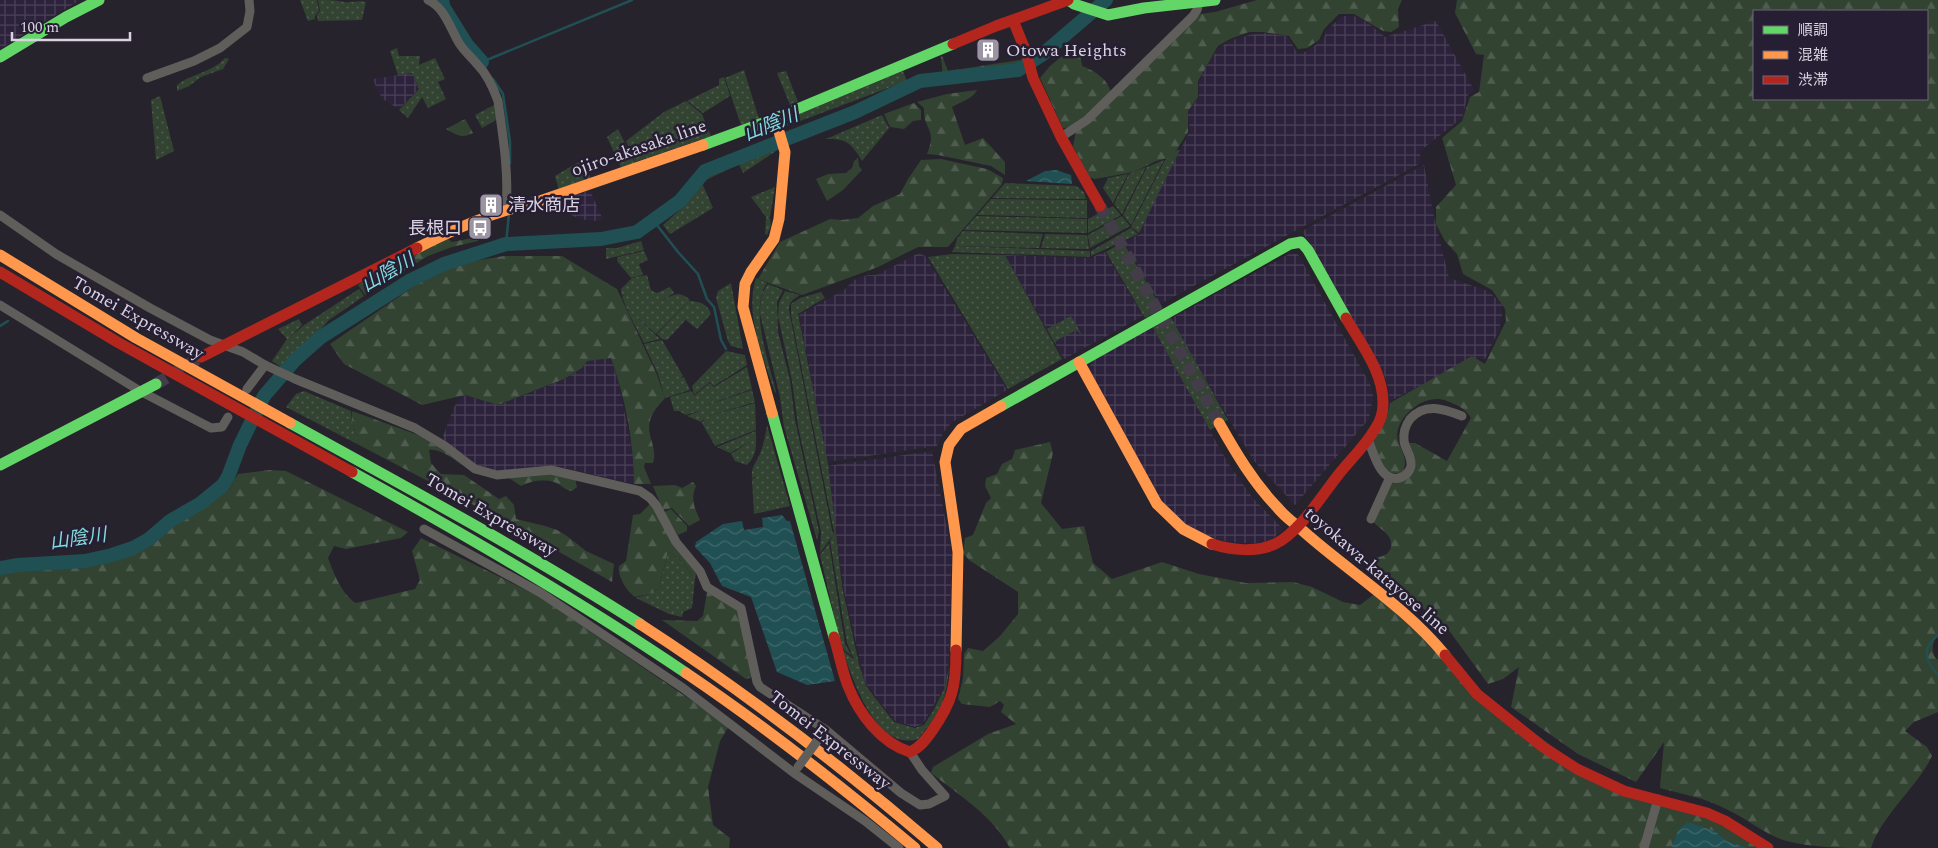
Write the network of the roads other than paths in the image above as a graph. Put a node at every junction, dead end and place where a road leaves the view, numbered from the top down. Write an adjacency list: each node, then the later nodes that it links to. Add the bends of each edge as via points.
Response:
1 (99, 0): 8 (main road)
2 (249, 0): 9 (street, via 247,27 220,48)
3 (428, 0): 13 (street, via 442,11 495,92 506,158)
4 (1215, 0): 6 (main road, ojiro-akasaka line)
5 (1070, 2): 6 (main road, ojiro-akasaka line, via 1108,14); 7 (main road, ojiro-akasaka line)
6 (1199, 3): 11 (street, via 1192,16 1087,120)
7 (1013, 20): 10 (main road, ojiro-akasaka line); 11 (main road, via 1033,78)
8 (0, 58)
9 (148, 78)
10 (774, 122): 13 (main road, ojiro-akasaka line); 35 (main road, via 784,147 780,219 774,240 745,284 744,306 848,687 866,719 880,734 897,748)
11 (1061, 136): 12 (main road)
12 (1100, 206)
13 (506, 209): 18 (main road, ojiro-akasaka line, via 450,231)
14 (0, 215): 18 (street, via 56,254 150,308)
15 (0, 255): 24 (main road, Tomei Expressway, via 97,315)
16 (0, 272): 25 (main road, Tomei Expressway)
17 (0, 305): 23 (street)
18 (225, 345): 19 (main road, ojiro-akasaka line); 21 (street)
19 (201, 357)
20 (1079, 362): 28 (main road, via 1290,244 1302,242 1382,387 1382,414); 32 (main road, via 1157,504 1184,531 1218,546 1254,549 1284,539); 35 (main road, via 961,429 949,445 945,473 958,552 954,688 944,715 917,749)
21 (267, 366): 24 (street); 34 (street, via 415,428 475,470 497,475 563,471 633,488 645,494 656,505 676,542 700,571 707,587 741,608 760,687)
22 (156, 384): 23 (main road)
23 (140, 391): 25 (street, via 211,428 222,427); 29 (main road)
24 (246, 394): 40 (main road, Tomei Expressway, via 276,416 483,530 628,618 782,724)
25 (233, 413): 39 (main road, Tomei Expressway, via 270,428 492,551 622,630 767,730)
26 (1462, 416): 30 (street, via 1440,408 1417,412 1403,431 1411,458 1410,468 1406,475)
27 (1219, 423): 32 (main road, toyokawa-katayose line, via 1260,488)
28 (1368, 439): 30 (street, via 1383,473); 32 (main road)
29 (0, 465)
30 (1390, 477): 31 (street)
31 (1371, 520)
32 (1297, 525): 37 (main road, toyokawa-katayose line, via 1403,613 1435,643 1477,694 1543,747 1605,783)
33 (424, 529): 36 (street, via 541,593 683,688)
34 (826, 730): 35 (street, via 920,805 945,796); 36 (street, bridge)
35 (910, 752)
36 (796, 770): 38 (street)
37 (1658, 799): 41 (street); 42 (main road, toyokawa-katayose line, via 1716,816)
38 (899, 848)
39 (916, 848)
40 (937, 848)
41 (1644, 848)
42 (1768, 848)

